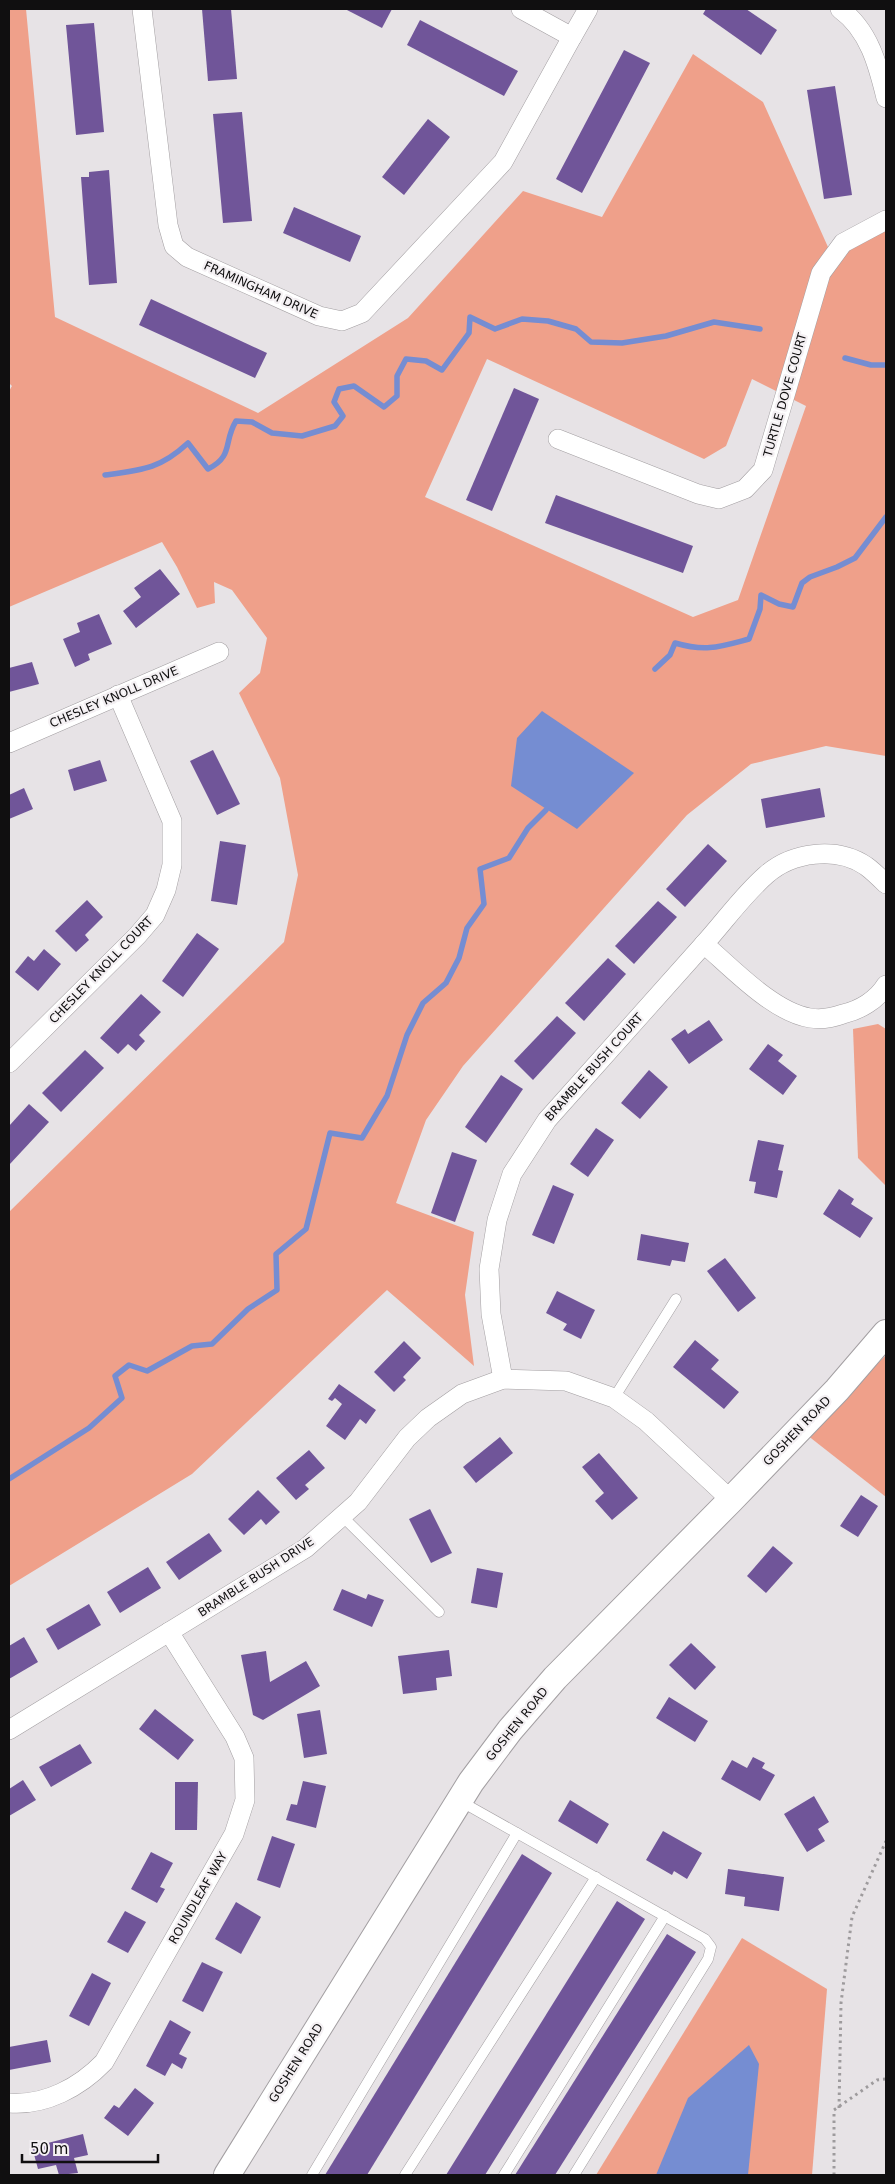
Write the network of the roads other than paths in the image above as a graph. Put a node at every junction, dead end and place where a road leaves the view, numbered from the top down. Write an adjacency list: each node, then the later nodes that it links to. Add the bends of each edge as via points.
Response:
1 (142, 9): 5 (street, FRAMINGHAM DRIVE, via 168,225 174,246 187,257 319,316 342,321 362,313 503,162)
2 (521, 9): 5 (street)
3 (588, 9): 5 (street, FRAMINGHAM DRIVE)
4 (840, 9): 6 (street, via 859,26)
5 (572, 38)
6 (883, 72): 7 (street)
7 (886, 98)
8 (886, 220): 9 (street, TURTLE DOVE COURT, via 843,243 821,273 763,470 745,489 718,499 705,496)
9 (558, 439)
10 (219, 652): 11 (street, CHESLEY KNOLL DRIVE)
11 (118, 695): 12 (street, CHESLEY KNOLL DRIVE); 16 (street, CHESLEY KNOLL COURT, via 172,821 172,865 166,890 155,915 137,936)
12 (9, 743)
13 (886, 884): 14 (street, BRAMBLE BUSH COURT, via 865,866 833,853 812,854 779,866 765,876)
14 (704, 944): 15 (street, via 777,1006 809,1018 827,1019 857,1011 881,993); 19 (street, BRAMBLE BUSH COURT, via 547,1120 512,1174 497,1220 489,1269 491,1314)
15 (886, 985)
16 (9, 1063)
17 (676, 1299): 20 (lane)
18 (886, 1333): 21 (street, GOSHEN ROAD, via 837,1390)
19 (503, 1379): 20 (street, BRAMBLE BUSH DRIVE, via 566,1381); 22 (street, BRAMBLE BUSH DRIVE, via 462,1394 428,1418 407,1438 358,1502)
20 (614, 1398): 21 (street, BRAMBLE BUSH DRIVE, via 646,1421)
21 (731, 1500): 26 (street, GOSHEN ROAD, via 555,1678 510,1730)
22 (342, 1516): 23 (lane); 24 (street, BRAMBLE BUSH DRIVE, via 306,1548)
23 (439, 1612)
24 (169, 1632): 25 (street, BRAMBLE BUSH DRIVE); 30 (street, ROUNDLEAF WAY, via 235,1737 244,1758 245,1800 234,1834 104,2062 88,2079 50,2098)
25 (9, 1730)
26 (459, 1800): 27 (lane); 31 (street, GOSHEN ROAD)
27 (517, 1833): 28 (lane); 32 (lane)
28 (596, 1877): 29 (lane); 33 (lane)
29 (665, 1916): 34 (lane); 35 (lane, via 705,1939 711,1947 708,1959)
30 (9, 2103)
31 (227, 2175)
32 (312, 2175)
33 (405, 2175)
34 (504, 2175)
35 (574, 2175)

